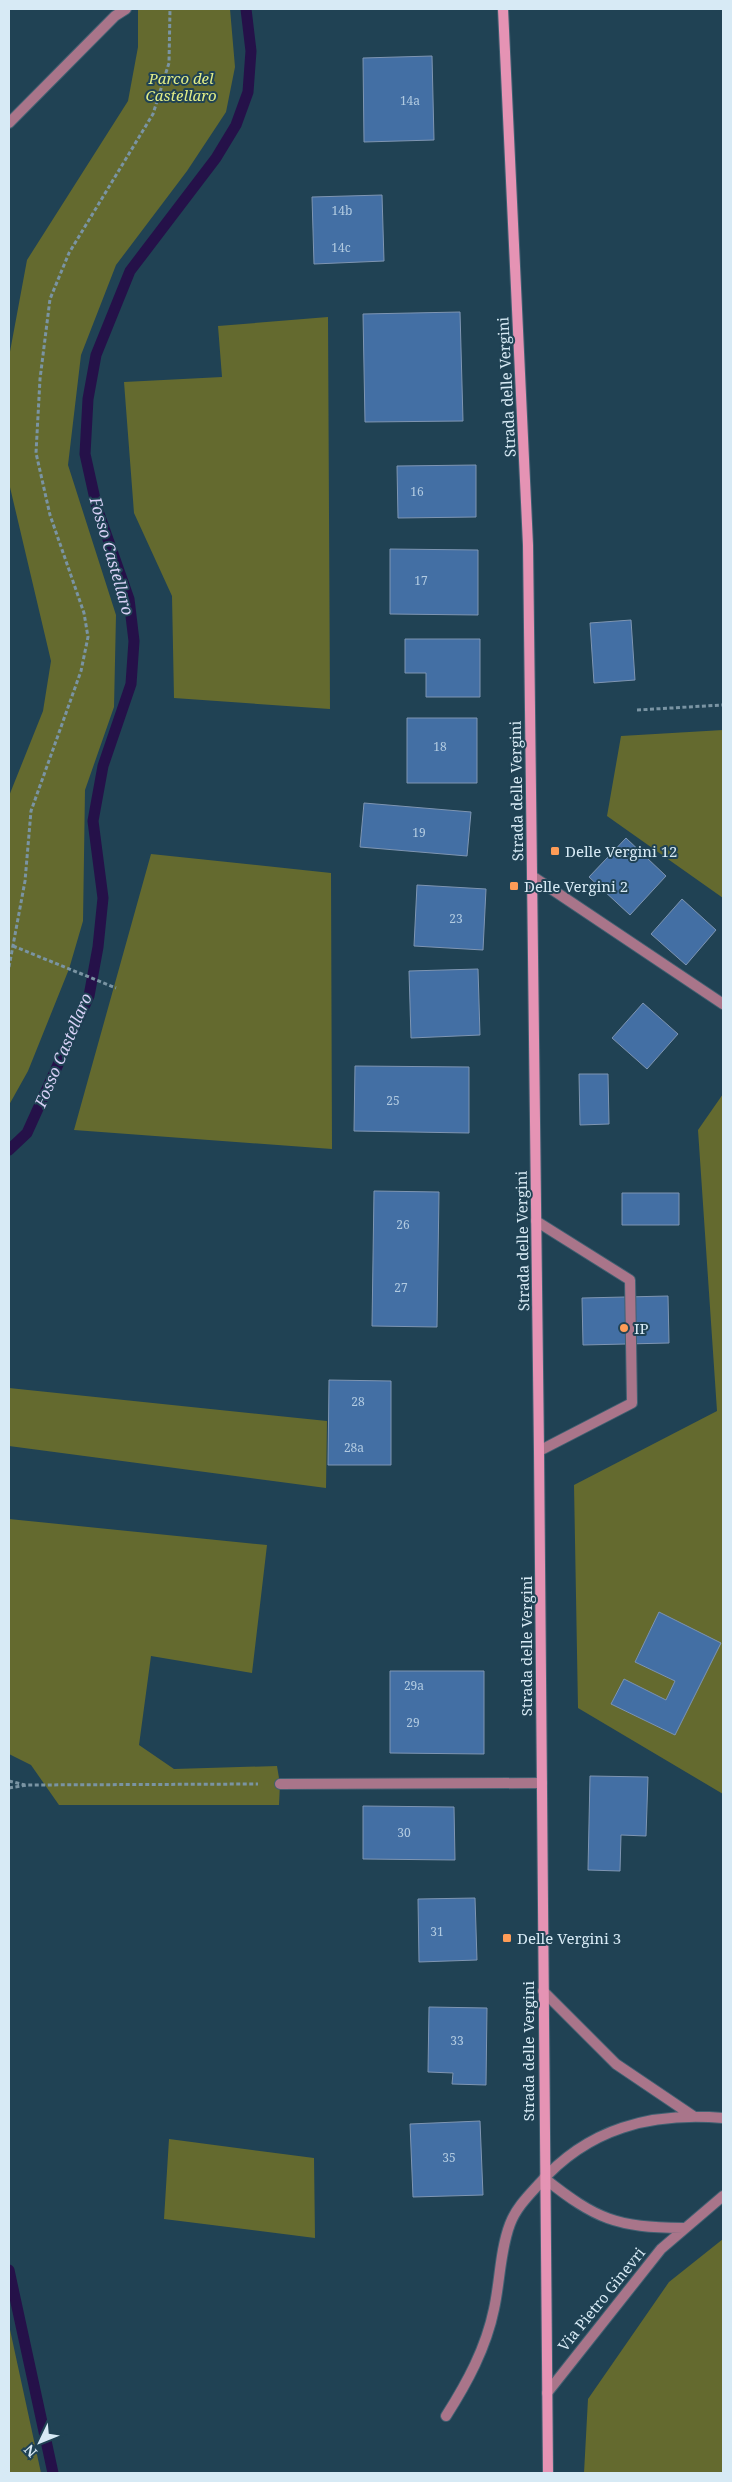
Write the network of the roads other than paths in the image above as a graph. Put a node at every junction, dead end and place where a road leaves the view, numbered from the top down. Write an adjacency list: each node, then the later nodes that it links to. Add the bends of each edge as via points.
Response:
1 (126, 9): 3 (lane, via 115,16)
2 (503, 9): 4 (main road, Strada delle Vergini, via 528,545)
3 (9, 123)
4 (532, 876): 5 (lane); 6 (main road, Strada delle Vergini)
5 (723, 1004)
6 (536, 1220): 7 (main road, Strada delle Vergini); 7 (lane, via 630,1280 632,1403)
7 (539, 1451): 8 (main road, Strada delle Vergini)
8 (542, 1783): 9 (lane); 10 (main road, Strada delle Vergini)
9 (280, 1784)
10 (543, 1991): 11 (lane, via 616,2064); 13 (main road, Strada delle Vergini)
11 (693, 2116): 12 (lane); 13 (lane, via 637,2123 608,2133 579,2147)
12 (723, 2118)
13 (544, 2178): 15 (lane, Via Pietro Ginevri, via 591,2212 617,2222 645,2228); 16 (main road, Strada delle Vergini); 17 (lane, via 522,2203 510,2224 494,2311 468,2380)
14 (723, 2196): 15 (lane, Via Pietro Ginevri)
15 (683, 2228): 16 (lane, Via Pietro Ginevri, via 640,2273)
16 (546, 2393): 18 (main road, Strada delle Vergini)
17 (446, 2416)
18 (548, 2473)

